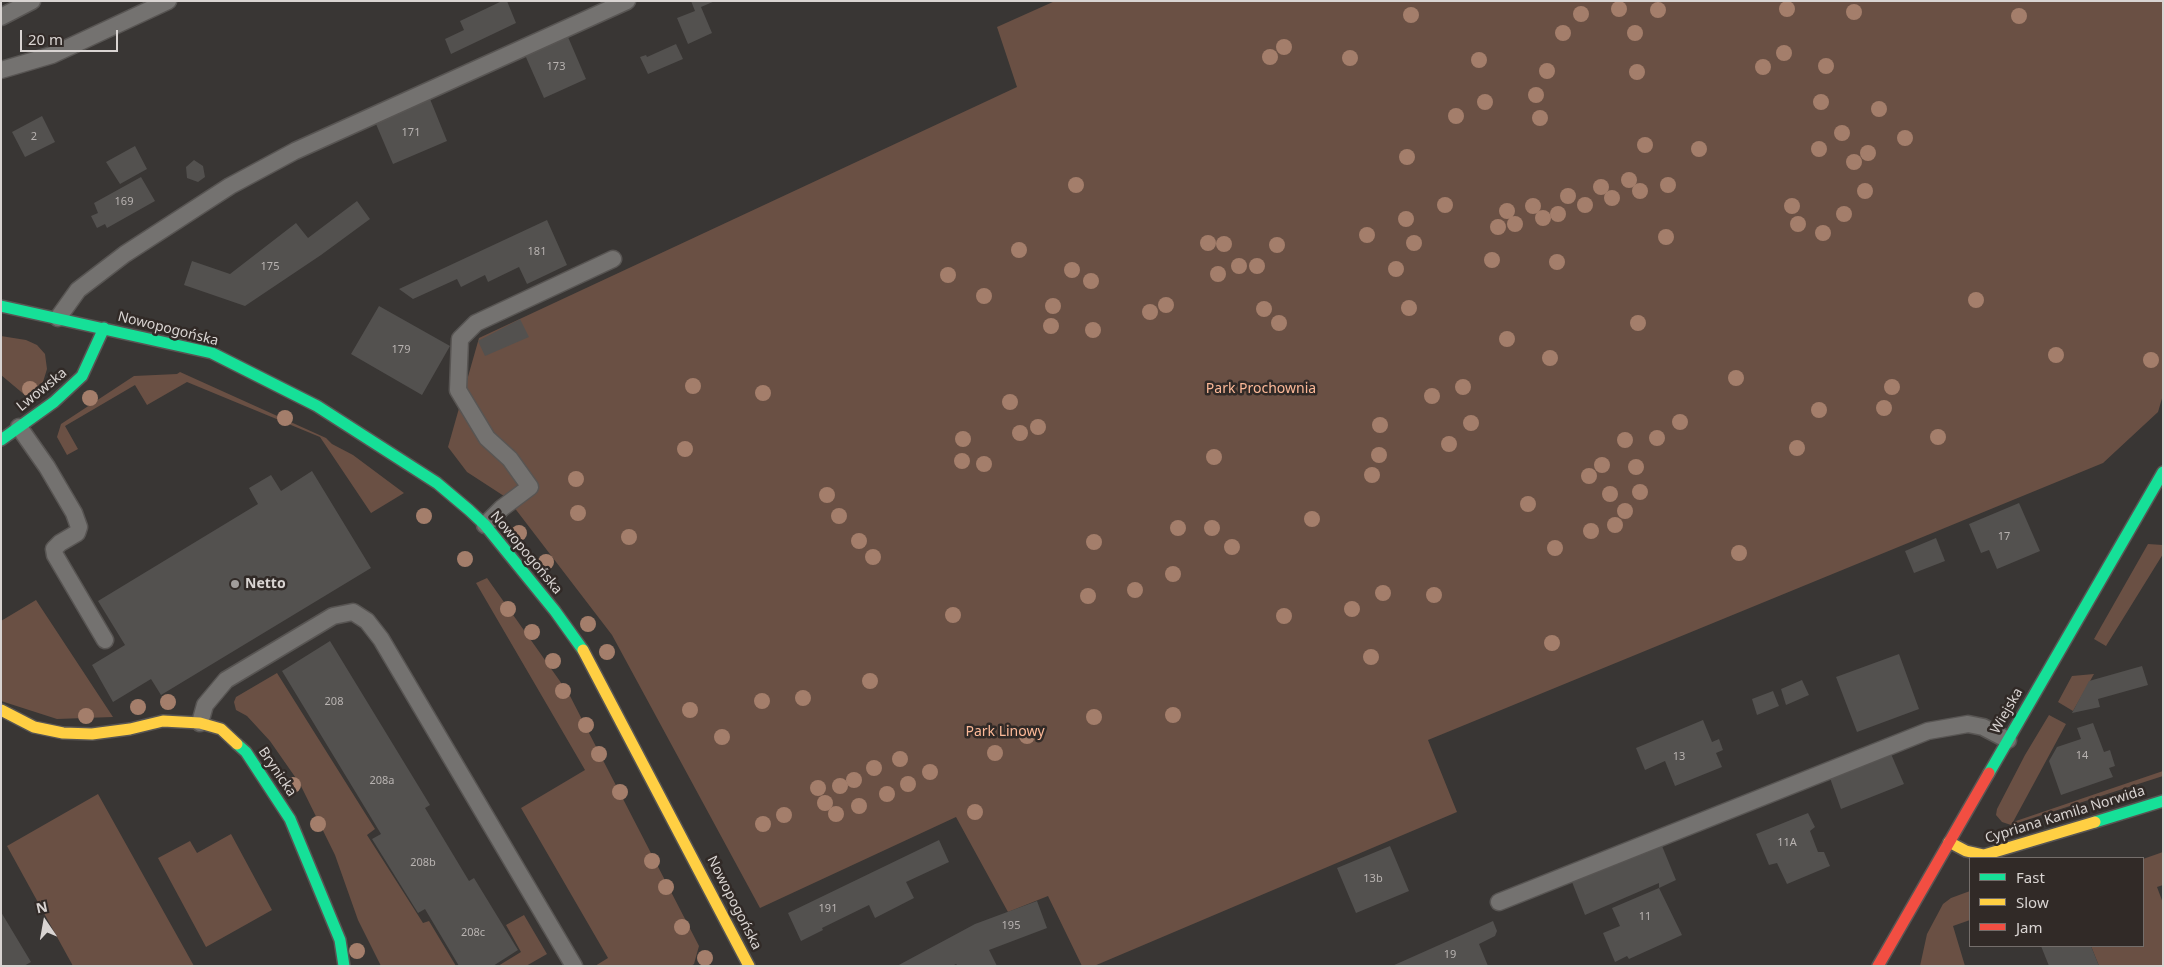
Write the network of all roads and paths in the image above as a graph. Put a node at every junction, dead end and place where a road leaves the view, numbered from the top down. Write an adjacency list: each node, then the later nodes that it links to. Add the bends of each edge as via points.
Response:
1 (32, 1): 4 (lane)
2 (168, 1): 5 (lane, via 52,55)
3 (627, 1): 8 (lane, via 295,151 230,186 125,254 78,290)
4 (1, 17)
5 (1, 70)
6 (614, 259): 13 (lane, via 476,323 460,339 458,390 487,438 510,459 530,487)
7 (1, 306): 8 (street, Nowopogońska)
8 (58, 318): 9 (street, Nowopogońska)
9 (104, 328): 10 (street, Lwowska, via 82,376 54,402); 13 (street, Nowopogońska, via 212,353 317,406 437,483)
10 (19, 427): 11 (street, Lwowska); 14 (lane, via 74,513 79,527 77,533 54,549 55,555)
11 (1, 440)
12 (2163, 472): 17 (street, Wiejska)
13 (485, 525): 24 (street, Nowopogońska, via 586,654)
14 (105, 640)
15 (1, 710): 16 (street, Brynicka, via 34,727 63,733 92,734 163,722)
16 (200, 723): 22 (street, Brynicka, via 221,729 246,752 290,818 340,940); 23 (lane, via 205,705 234,675 333,616 354,612 367,620)
17 (2008, 740): 19 (street, Wiejska); 21 (lane, via 1983,727 1968,724 1928,732)
18 (2163, 801): 20 (street, Cypriana Kamila Norwida)
19 (1949, 842): 20 (street, Cypriana Kamila Norwida, via 1966,851); 25 (street, Wiejska)
20 (1992, 855)
21 (1499, 902)
22 (344, 966)
23 (574, 966)
24 (749, 966)
25 (1878, 966)

